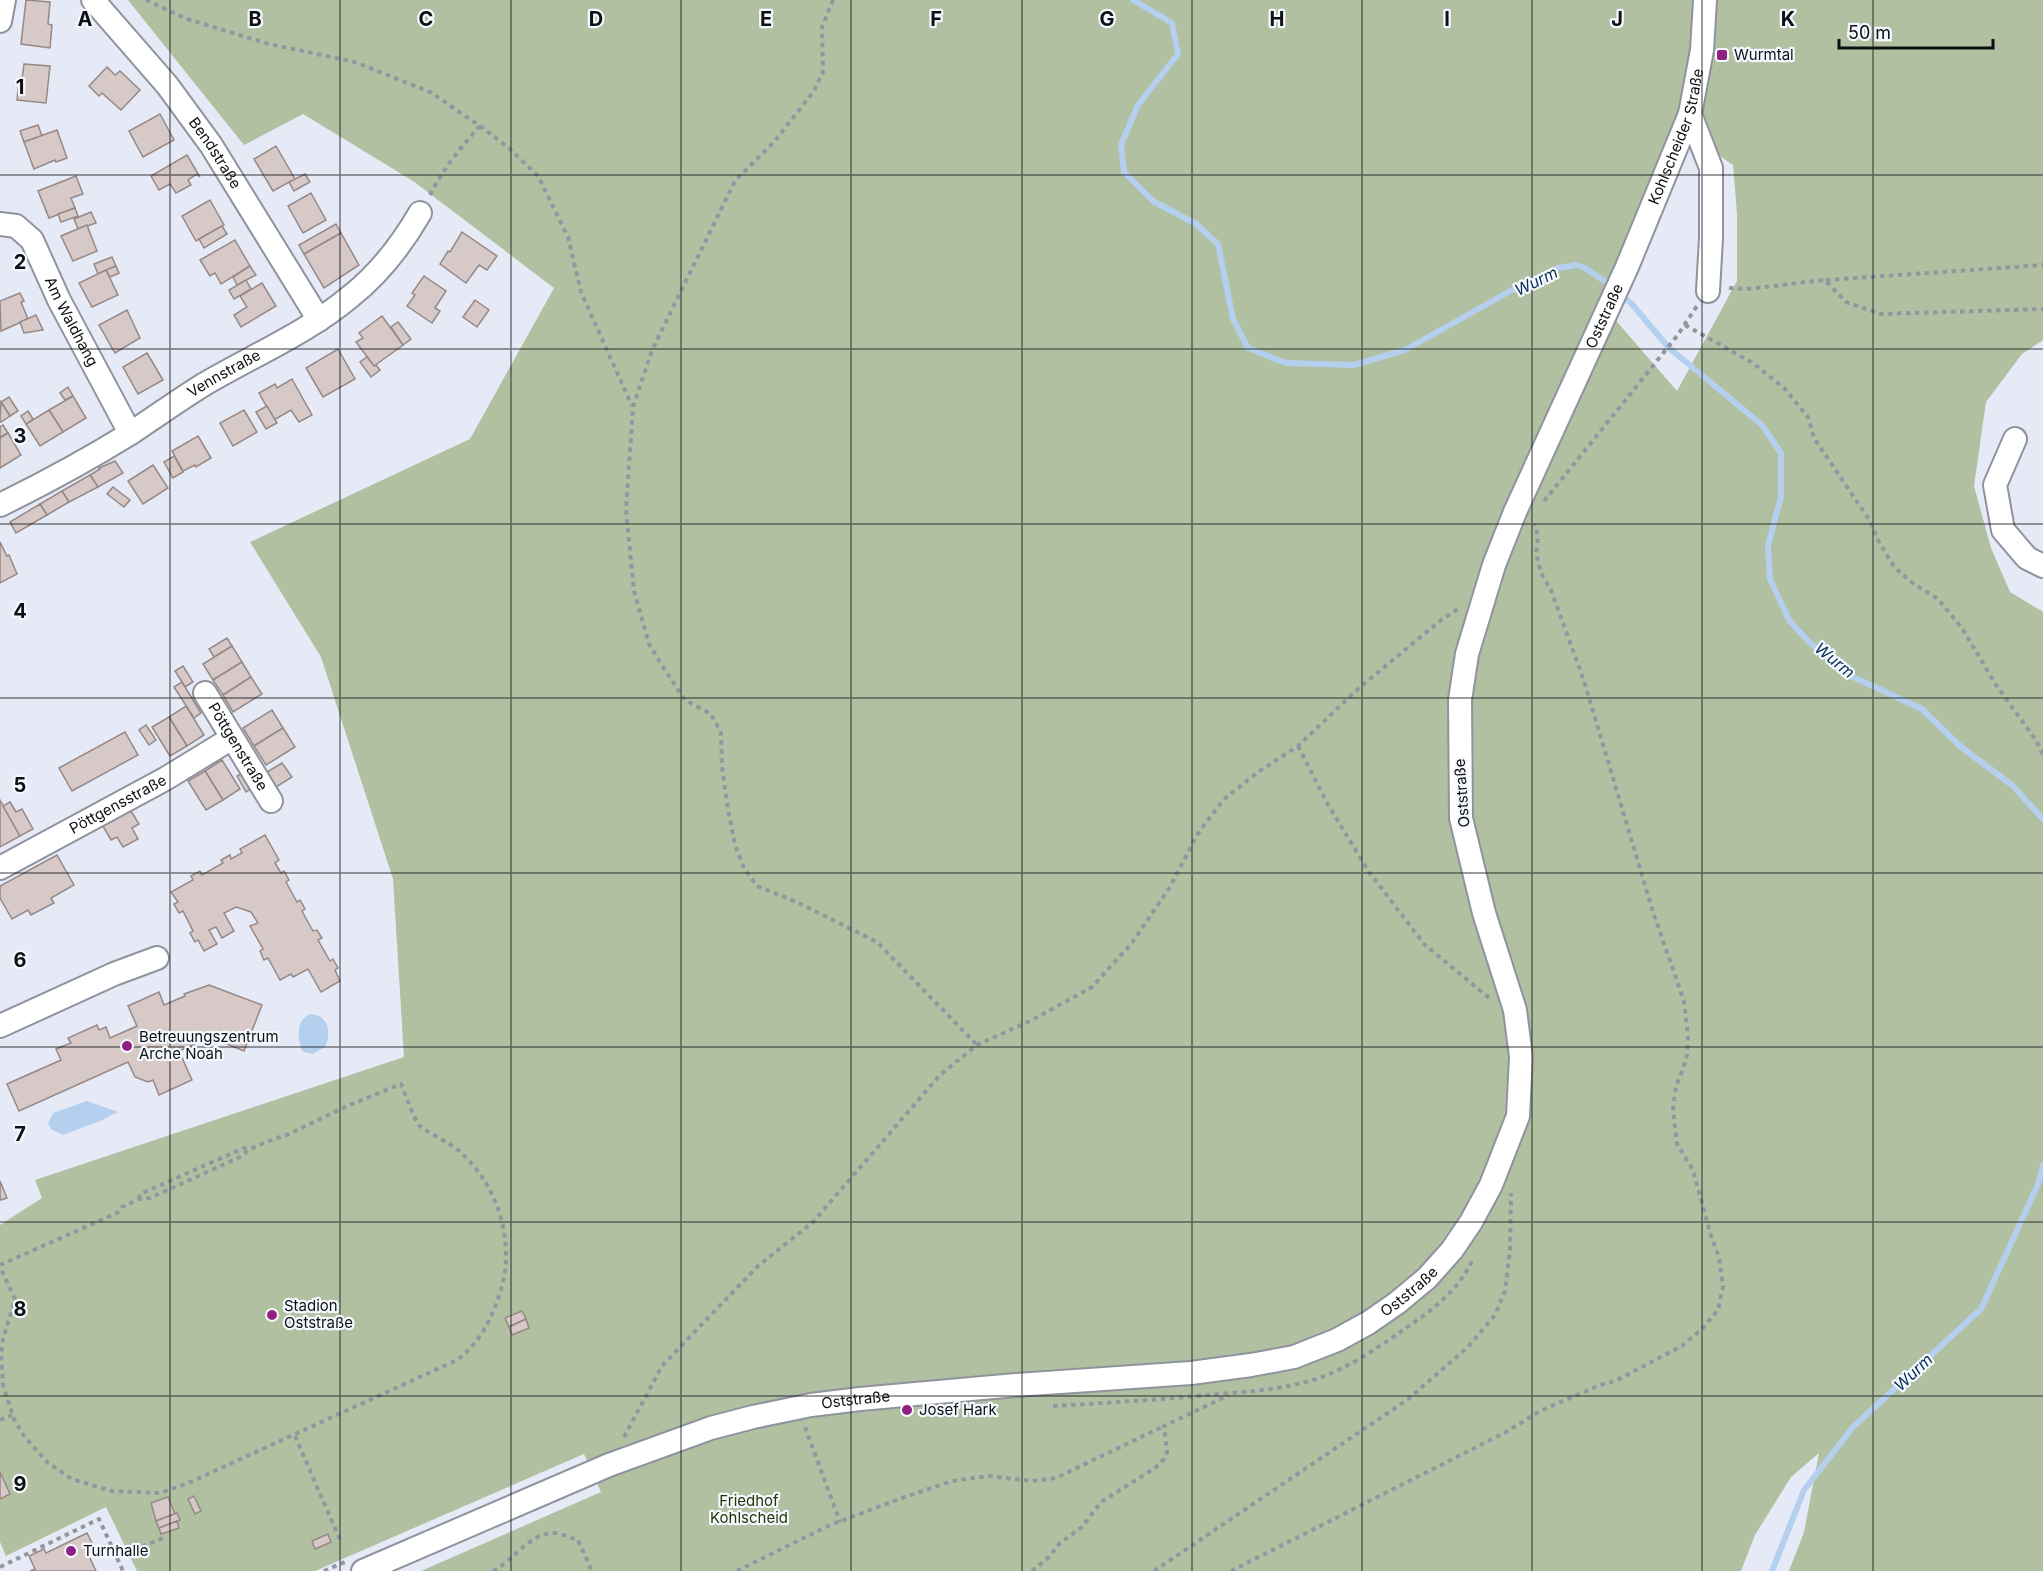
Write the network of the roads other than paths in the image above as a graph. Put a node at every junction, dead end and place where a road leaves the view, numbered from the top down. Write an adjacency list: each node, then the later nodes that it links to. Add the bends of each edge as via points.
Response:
1 (4, 0): 4 (street)
2 (93, 0): 10 (street, Bendstraße, via 167,85 211,145)
3 (1705, 0): 5 (street, Kohlscheider Straße, via 1702,50)
4 (0, 21)
5 (1690, 114): 8 (street, Kohlscheider Straße); 9 (street, via 1711,168)
6 (420, 213): 10 (street, Vennstraße, via 402,243 378,271)
7 (0, 224): 11 (street, Am Waldhang, via 16,226 32,240 59,300)
8 (1627, 267): 21 (street, Oststraße, via 1494,565 1470,646 1460,700 1461,818 1484,913 1515,1010 1521,1057 1518,1116 1491,1185 1471,1222 1427,1278 1368,1323 1294,1357 1211,1371 812,1405 711,1428 609,1465)
9 (1708, 291)
10 (319, 320): 11 (street, Vennstraße, via 202,386)
11 (130, 433): 13 (street, Vennstraße, via 51,481)
12 (2015, 439): 14 (street, via 1995,485 2003,530 2027,558)
13 (0, 505)
14 (2043, 566)
15 (205, 693): 16 (street, Pöttgenstraße)
16 (232, 738): 17 (street, Pöttgenstraße); 18 (street, Pöttgensstraße, via 165,779)
17 (272, 801)
18 (0, 868)
19 (157, 958): 20 (street)
20 (0, 1026)
21 (363, 1571)

